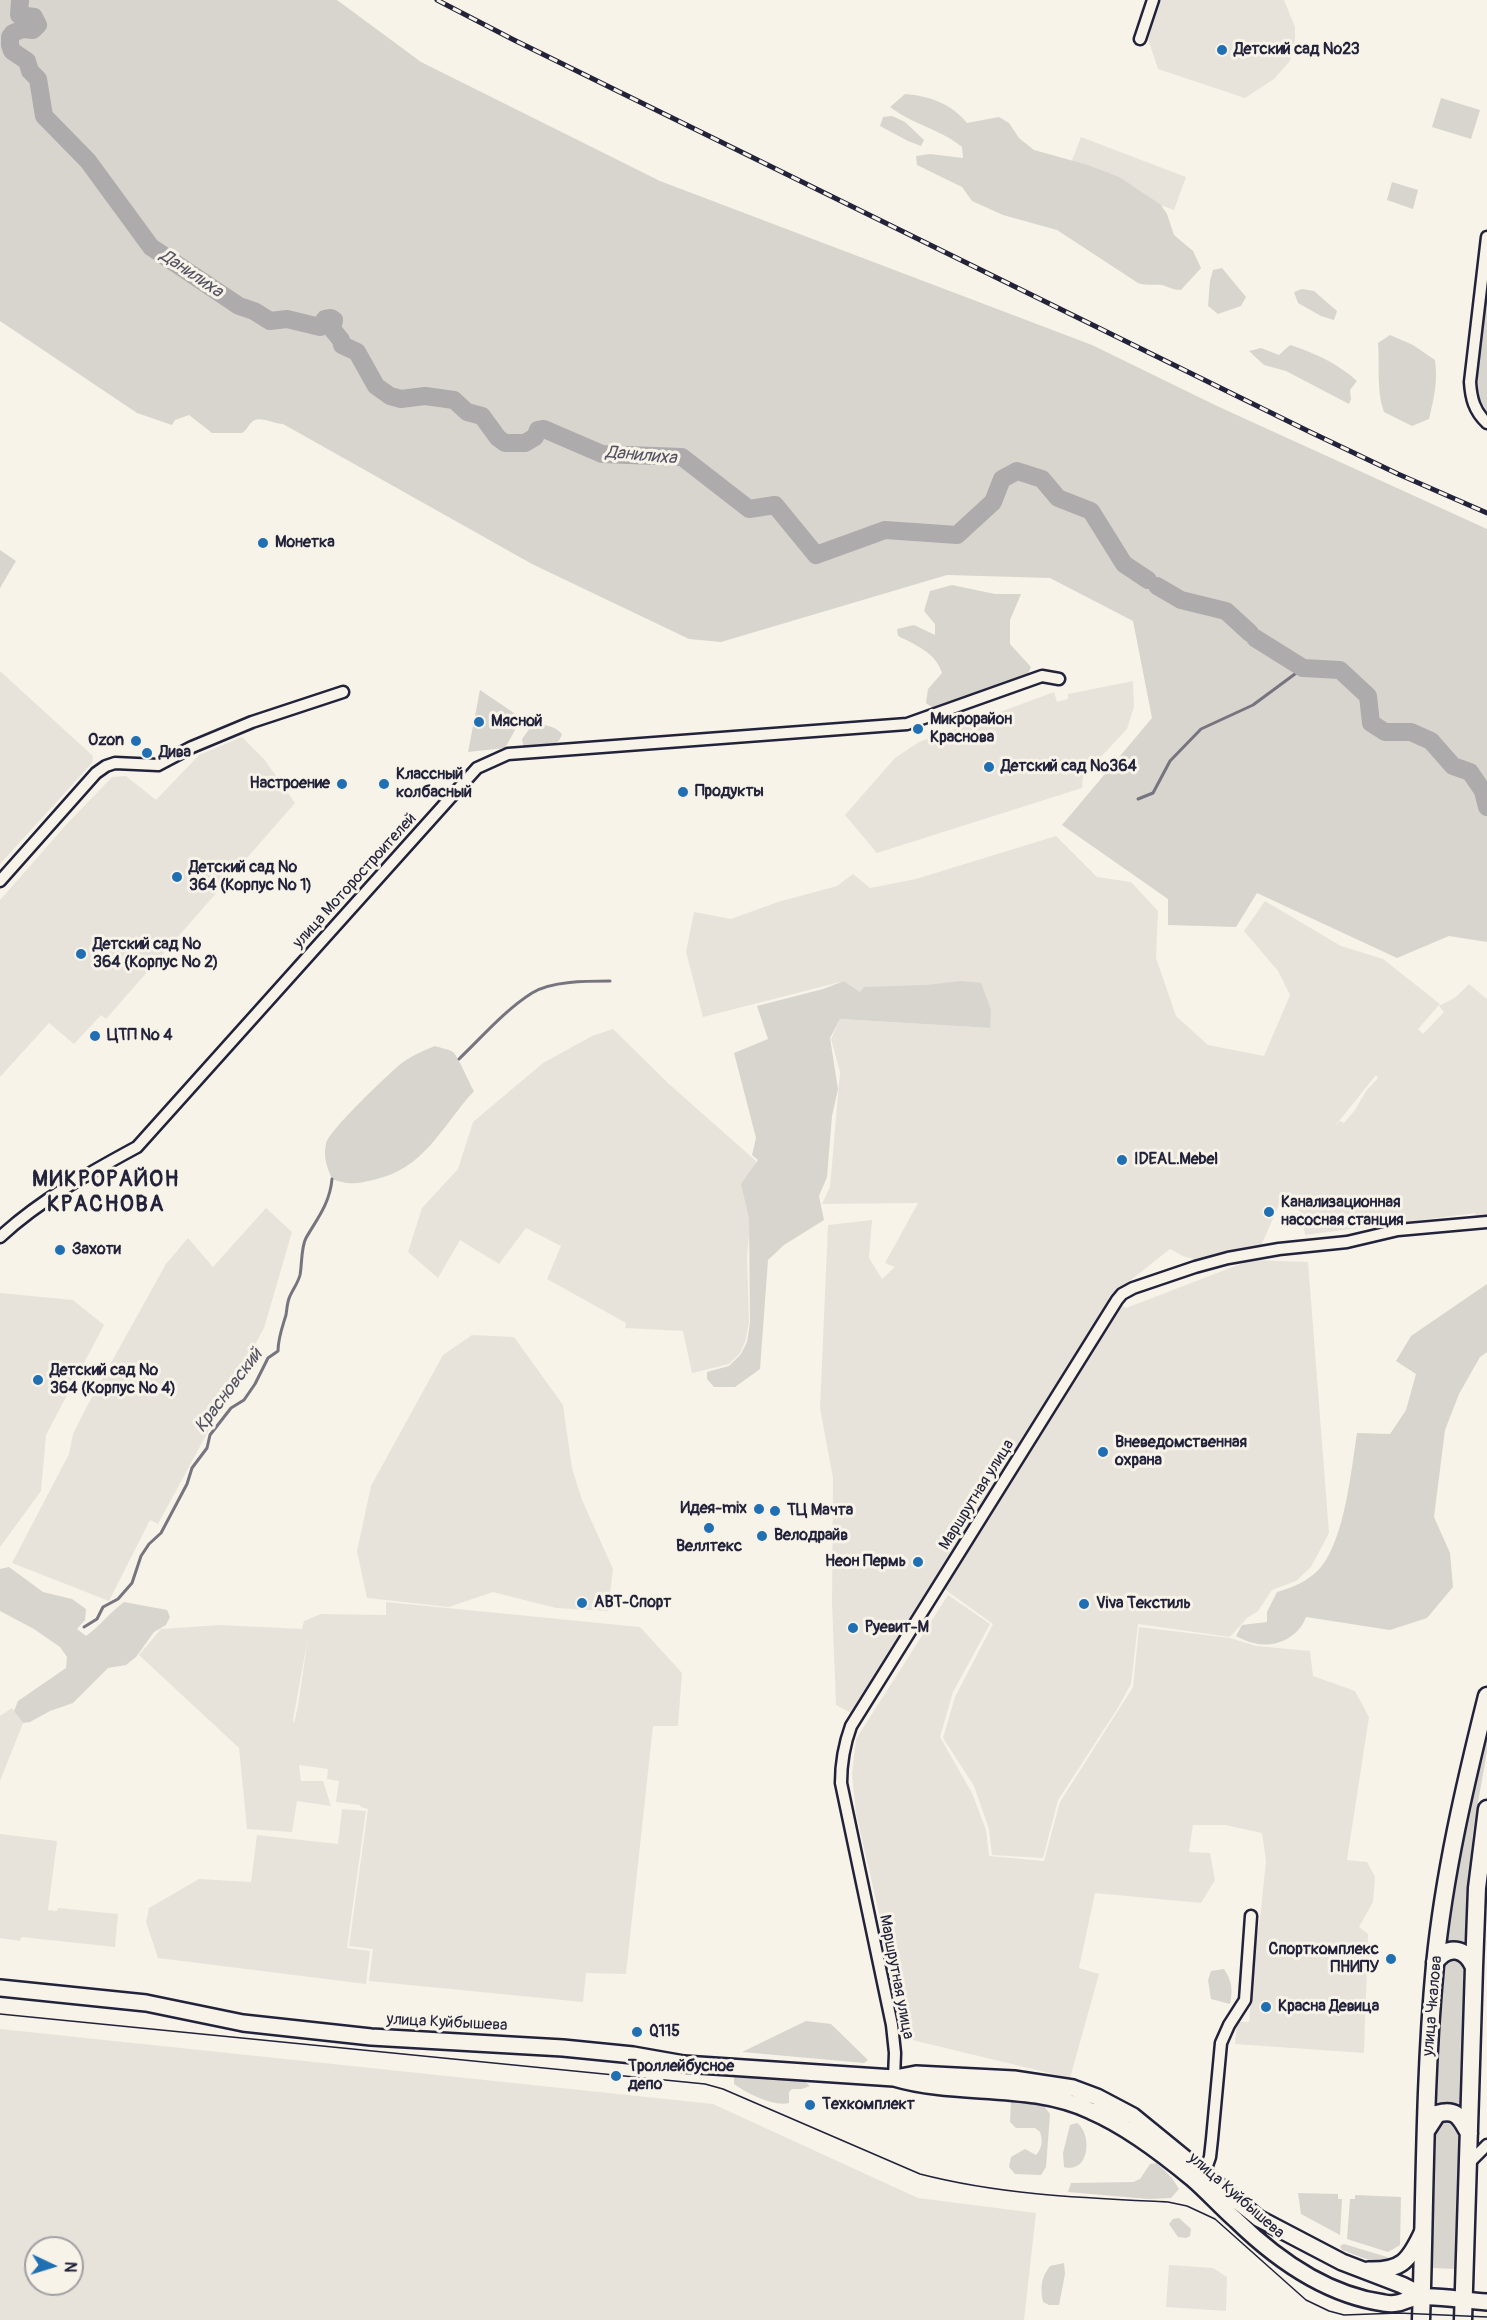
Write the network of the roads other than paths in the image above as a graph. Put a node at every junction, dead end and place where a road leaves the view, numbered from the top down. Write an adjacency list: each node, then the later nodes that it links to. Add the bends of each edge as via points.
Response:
1 (1152, 0): 2 (street)
2 (1140, 39)
3 (1487, 237): 4 (street, via 1470,382 1476,410)
4 (1487, 423)
5 (1059, 679): 9 (street, улица Моторостроителей, via 1042,676 907,724 508,754 477,768 137,1147 24,1215)
6 (343, 692): 7 (street, via 244,725 158,765 106,766)
7 (0, 881)
8 (1487, 1222): 17 (street, Маршрутная улица, via 1398,1230 1347,1242 1222,1259 1133,1288 1117,1300 846,1738 841,1783 892,2025)
9 (0, 1237)
10 (1487, 1696): 14 (main road, улица Чкалова, via 1455,1835)
11 (1487, 1809): 12 (main road)
12 (1485, 1840): 15 (main road)
13 (1251, 1916): 22 (street, via 1245,2000 1221,2043 1212,2139)
14 (1435, 1962): 15 (main road, via 1442,1954 1456,1950 1470,1958); 18 (main road, улица Чкалова)
15 (1474, 1967): 19 (main road)
16 (0, 1988): 17 (main road, улица Куйбышева, via 146,2003 243,2023 371,2037 563,2048 684,2064)
17 (894, 2078): 22 (main road, улица Куйбышева, via 916,2074 1014,2079 1074,2088 1133,2116); 25 (main road, улица Куйбышева, via 915,2084 1014,2091 1070,2102 1092,2111 1126,2130 1193,2179 1258,2241 1308,2277 1383,2303 1399,2305)
18 (1426, 2132): 19 (main road, via 1437,2114 1447,2111 1458,2115); 23 (main road, улица Чкалова)
19 (1470, 2134): 21 (main road)
20 (1487, 2145): 21 (street)
21 (1469, 2163): 26 (main road)
22 (1204, 2174): 24 (main road, улица Куйбышева, via 1258,2218)
23 (1423, 2232): 24 (main road, via 1408,2259 1399,2266); 25 (main road, улица Чкалова)
24 (1360, 2270): 25 (main road, улица Куйбышева, via 1402,2285)
25 (1419, 2297): 26 (main road, улица Куйбышева); 28 (main road, улица Чкалова)
26 (1464, 2300): 27 (main road, улица Куйбышева); 29 (main road)
27 (1487, 2302)
28 (1421, 2320)
29 (1463, 2320)

